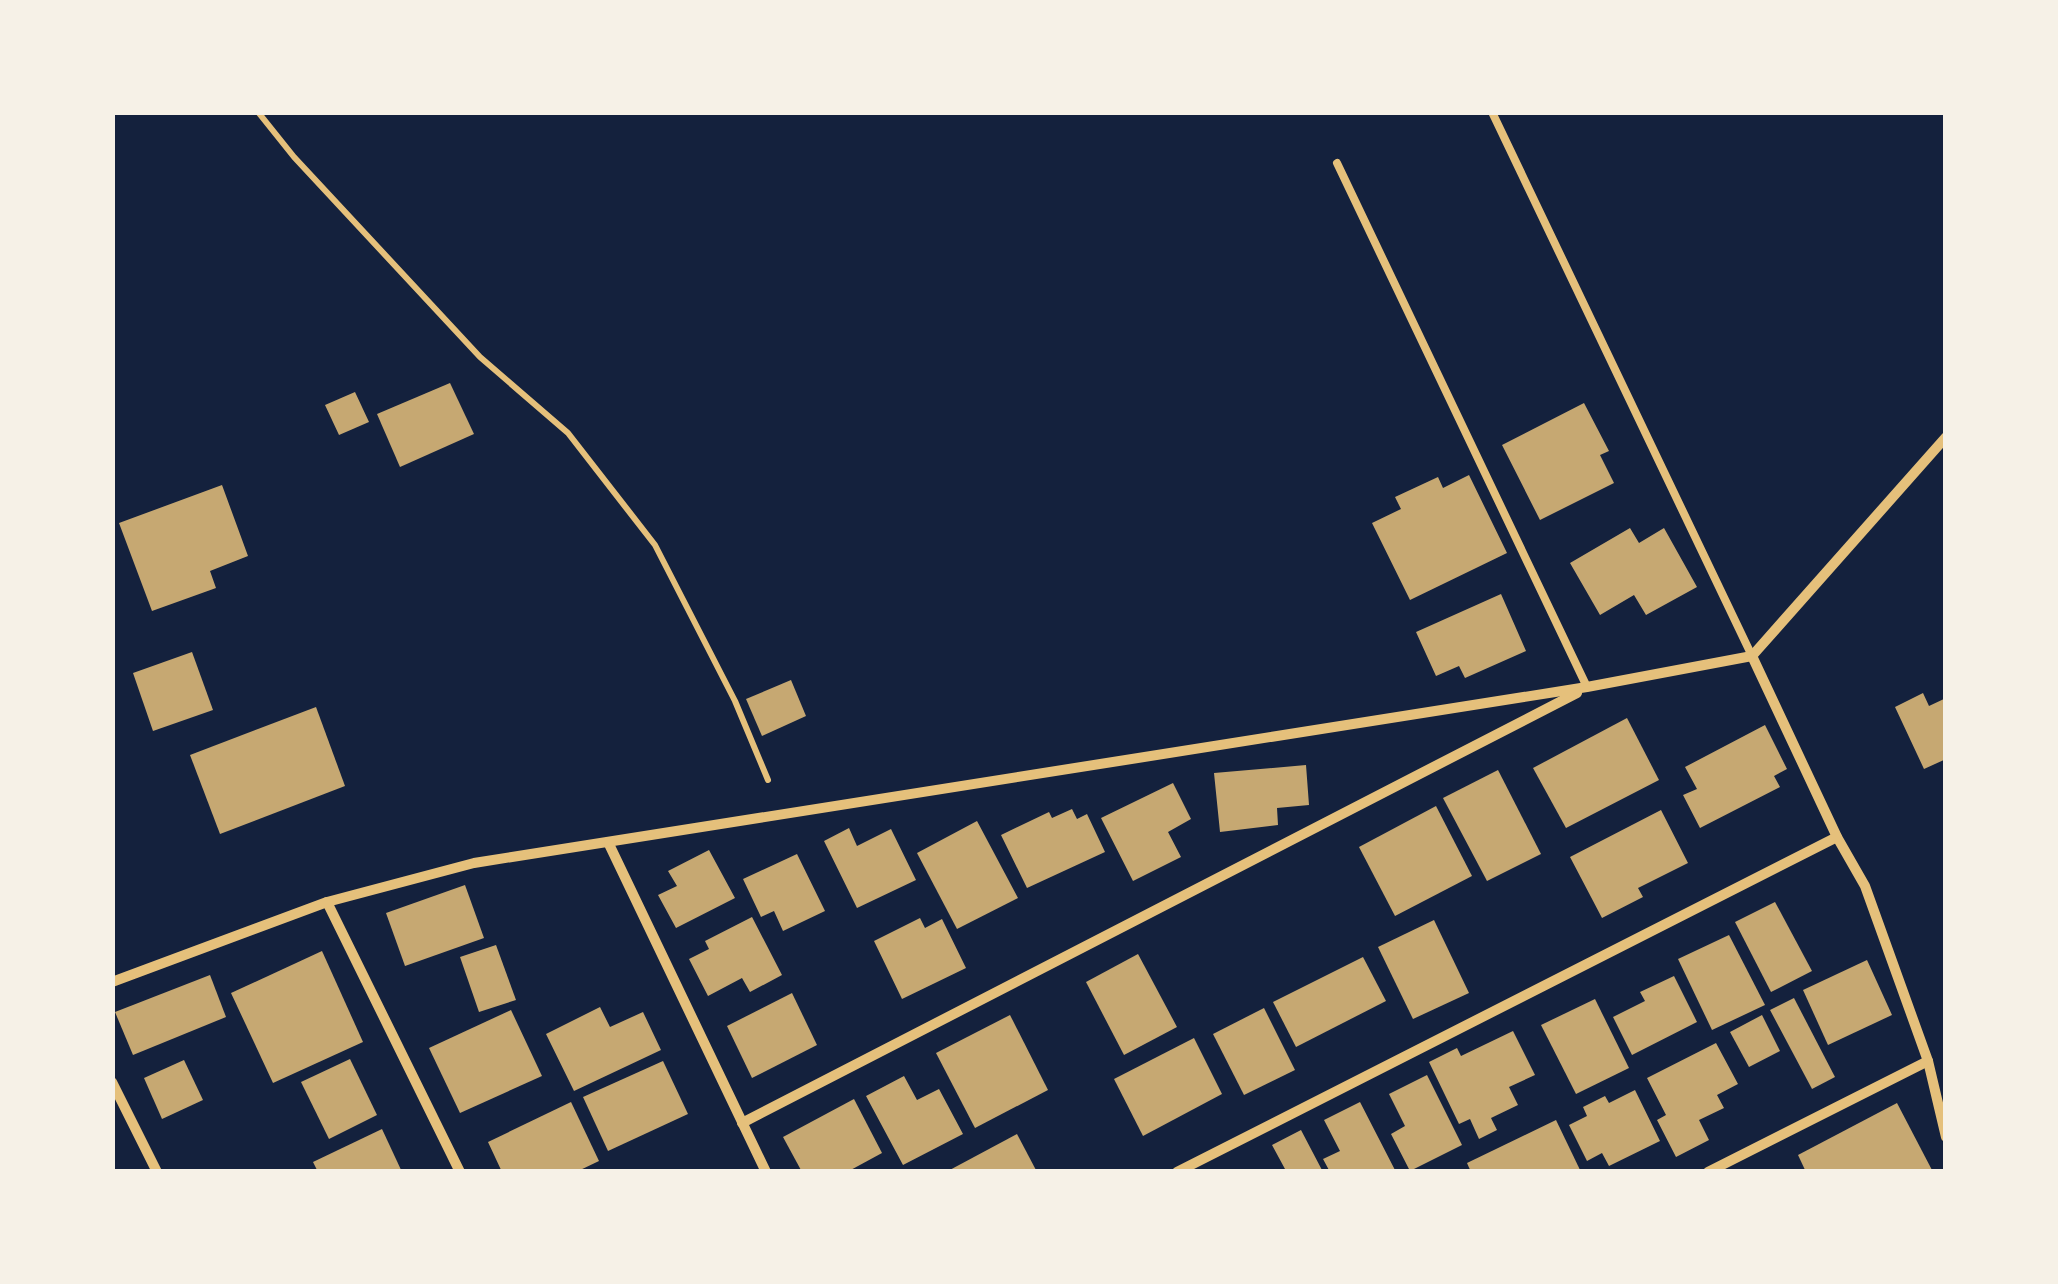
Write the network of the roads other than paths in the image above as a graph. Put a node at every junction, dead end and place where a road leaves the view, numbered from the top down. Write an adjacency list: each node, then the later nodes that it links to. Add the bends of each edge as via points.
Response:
1 (1492, 112): 4 (lane)
2 (1337, 163): 5 (lane)
3 (1946, 436): 4 (street)
4 (1752, 656): 5 (street); 6 (street)
5 (1587, 687): 7 (street); 12 (street)
6 (1837, 836): 10 (street, via 1865,886); 17 (street)
7 (608, 842): 8 (street, via 474,863); 12 (street)
8 (327, 902): 9 (street); 15 (street)
9 (112, 982)
10 (1928, 1061): 13 (street); 18 (street)
11 (112, 1082): 14 (street)
12 (742, 1124): 16 (street)
13 (1946, 1138)
14 (157, 1172)
15 (460, 1172)
16 (766, 1172)
17 (1177, 1172)
18 (1708, 1172)

